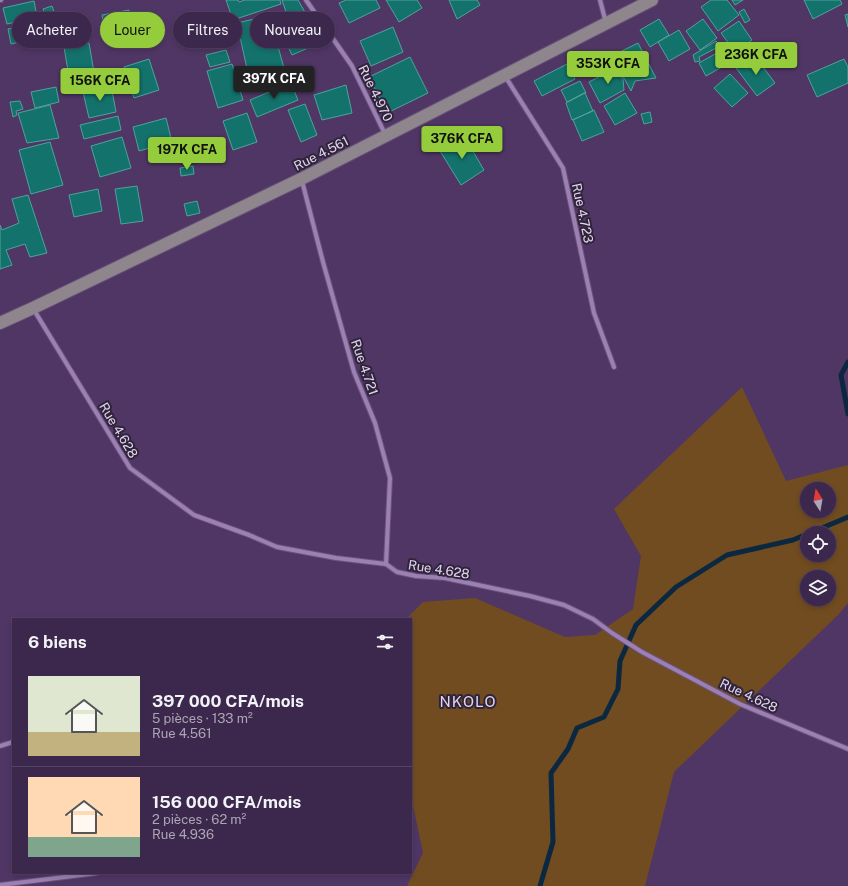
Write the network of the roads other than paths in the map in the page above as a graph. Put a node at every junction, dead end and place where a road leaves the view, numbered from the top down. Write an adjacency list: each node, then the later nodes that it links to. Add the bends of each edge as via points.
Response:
1 (306, 0): 6 (street, Rue 4.970, via 352,66)
2 (600, 0): 4 (street)
3 (652, 0): 4 (main road, Rue 4.561)
4 (606, 24): 5 (main road, Rue 4.561)
5 (504, 76): 6 (main road, Rue 4.561); 10 (street, Rue 4.723, via 563,168 594,313)
6 (386, 136): 7 (main road, Rue 4.561)
7 (301, 179): 8 (main road, Rue 4.561); 11 (street, Rue 4.721, via 354,372 375,423 390,478)
8 (33, 308): 9 (main road, Rue 4.561); 11 (street, Rue 4.628, via 130,468 194,515 277,547)
9 (0, 323)
10 (614, 367)
11 (386, 564): 14 (street, Rue 4.628, via 397,572 445,578 564,605 593,619 642,652 740,704)
12 (12, 742): 13 (street)
13 (0, 746)
14 (848, 749)
15 (89, 874): 16 (street)
16 (0, 885)

